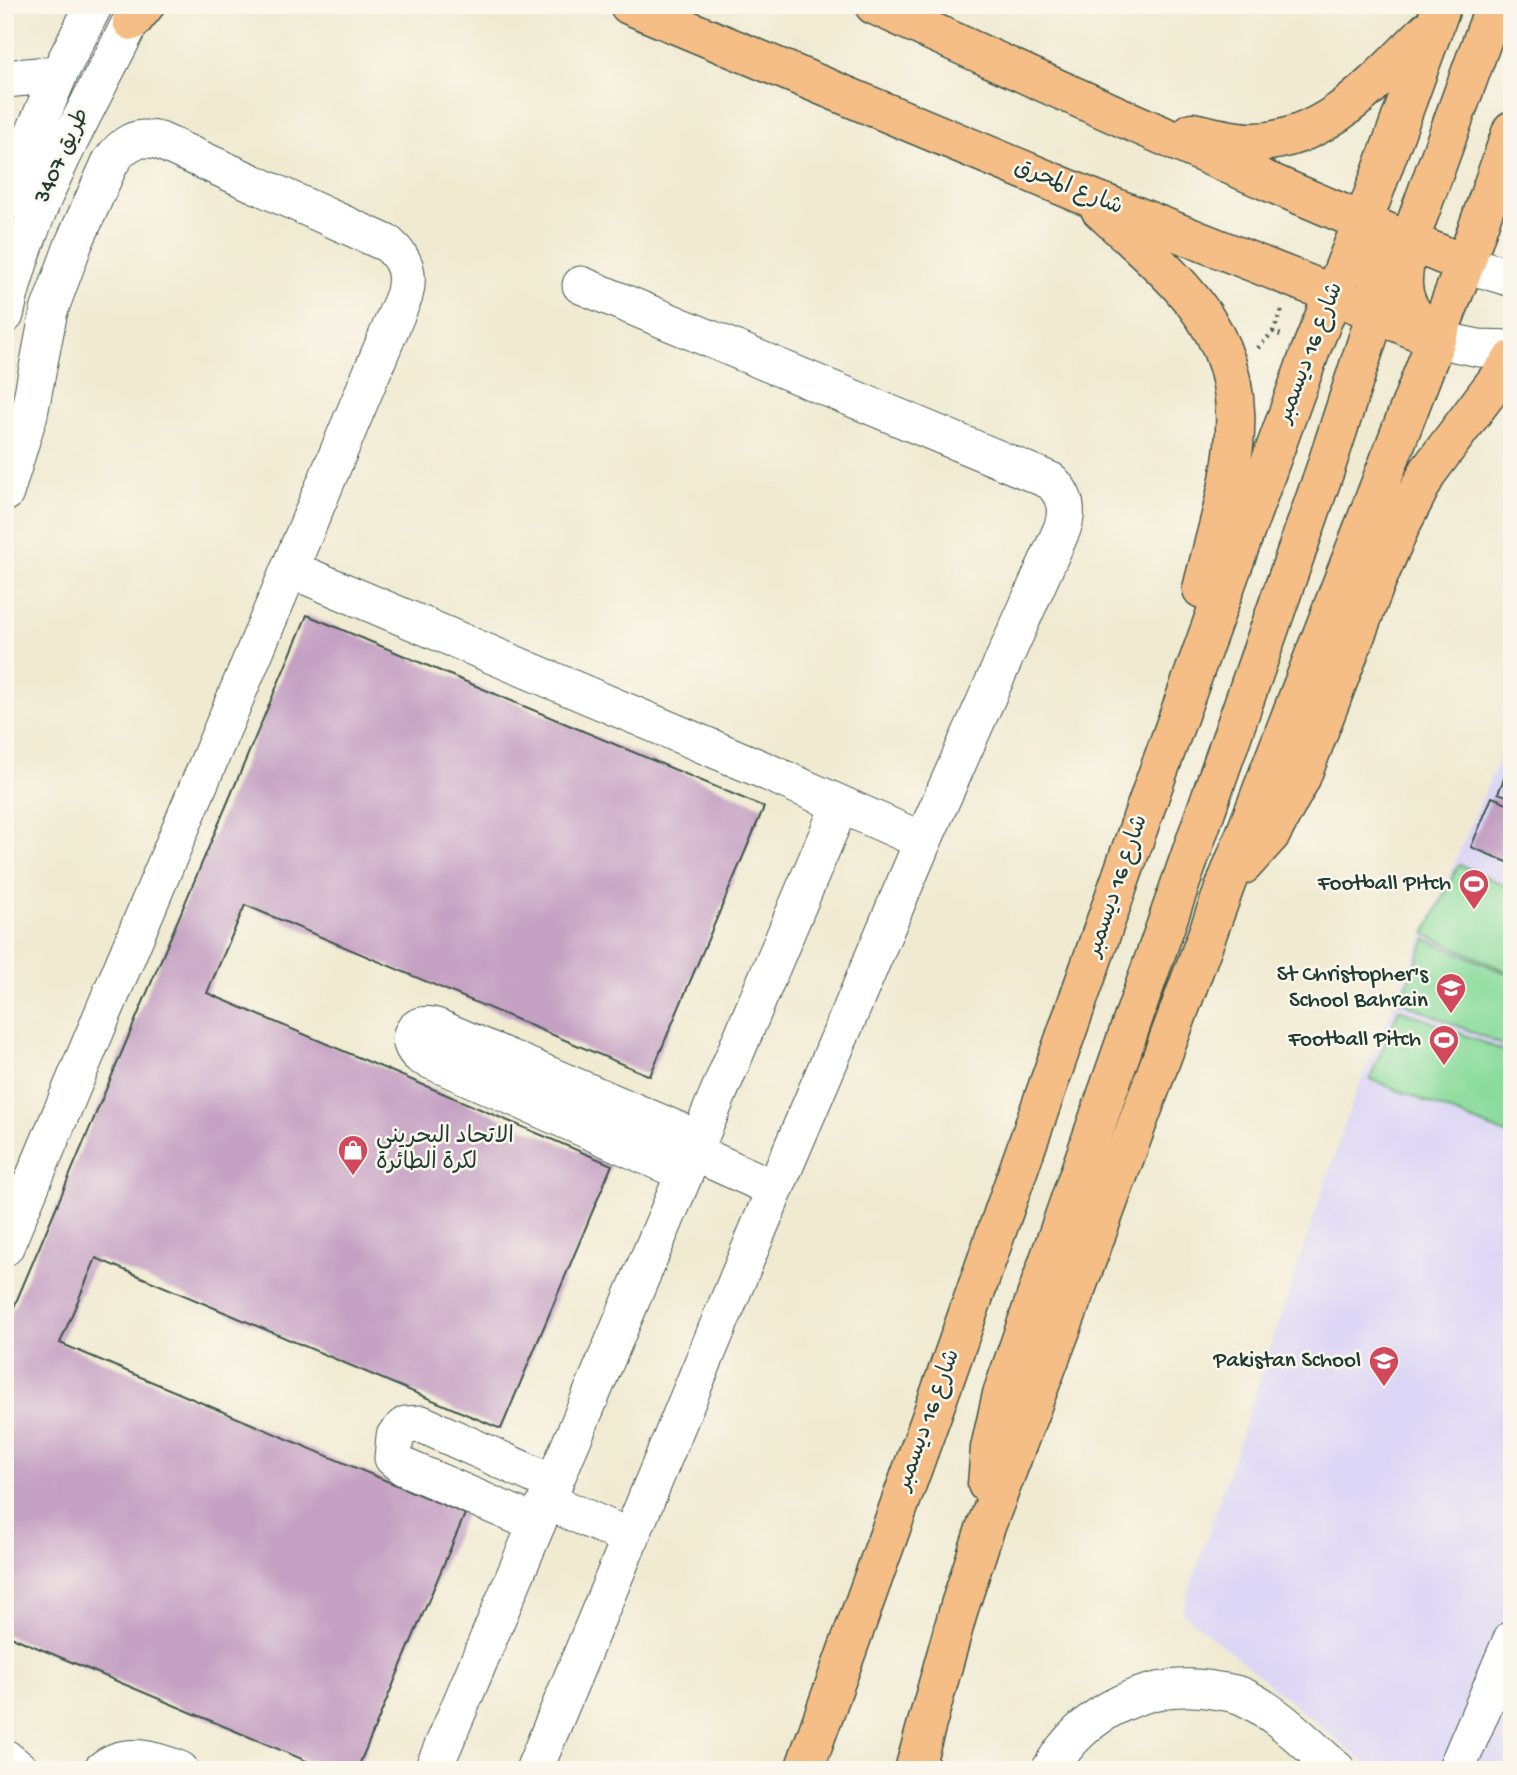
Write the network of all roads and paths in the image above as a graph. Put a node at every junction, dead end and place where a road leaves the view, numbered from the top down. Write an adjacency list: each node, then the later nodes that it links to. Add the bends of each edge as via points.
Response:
1 (94, 5): 7 (street, طريق 3407)
2 (629, 5): 11 (main road, شارع المحرق)
3 (874, 5): 9 (main road)
4 (1495, 5): 14 (main road)
5 (139, 10): 20 (street, طريق 3407, via 77,124 31,225)
6 (1438, 14): 9 (main road, via 1348,106 1304,133 1279,140 1230,140); 13 (main road, شارع 16 ديسمبر)
7 (59, 74): 8 (street); 12 (street, طريق 3407)
8 (5, 79)
9 (1114, 115): 13 (main road)
10 (1512, 130): 15 (main road)
11 (1086, 195): 18 (main road, شارع المحرق); 26 (main road, via 1204,315 1231,376 1237,416 1234,456)
12 (5, 202)
13 (1361, 223): 14 (main road); 18 (main road, شارع 16 ديسمبر); 19 (main road, via 1379,287)
14 (1409, 242): 15 (main road); 21 (main road, via 1402,289 1414,315)
15 (1465, 264): 16 (street); 21 (main road)
16 (1512, 278)
17 (581, 285): 28 (street, via 995,456 1051,481 1063,498 1065,519)
18 (1333, 294): 19 (main road, شارع المحرق); 26 (main road, شارع 16 ديسمبر)
19 (1376, 313): 21 (main road, شارع المحرق); 34 (main road, via 1002,1394 989,1448)
20 (5, 315)
21 (1435, 339): 22 (street, شارع المحرق); 29 (main road)
22 (1512, 349)
23 (1512, 360): 29 (main road, via 1428,472 1387,558 1284,813 1271,834)
24 (8, 474): 25 (street, via 29,414 49,311 110,163 131,141 145,137 160,141 388,244 406,267 404,296)
25 (290, 569): 27 (street); 32 (street)
26 (1155, 781): 43 (main road, شارع 16 ديسمبر)
27 (840, 805): 28 (street); 30 (street)
28 (923, 841): 31 (street)
29 (1227, 881): 34 (main road)
30 (692, 1155): 30 (street, via 428,1024 412,1033 413,1050 421,1056); 31 (street); 33 (street)
31 (775, 1189): 35 (street)
32 (5, 1247)
33 (546, 1503): 35 (street); 41 (street)
34 (985, 1529): 44 (main road)
35 (631, 1538): 42 (street)
36 (1512, 1639): 47 (street)
37 (5, 1758): 38 (street)
38 (20, 1770)
39 (102, 1770): 40 (street, via 131,1758 159,1761)
40 (180, 1770)
41 (433, 1770)
42 (534, 1770)
43 (804, 1770)
44 (914, 1770)
45 (1050, 1770): 46 (street, via 1060,1751 1115,1705 1178,1687 1241,1695 1266,1709)
46 (1337, 1770)
47 (1456, 1770)

